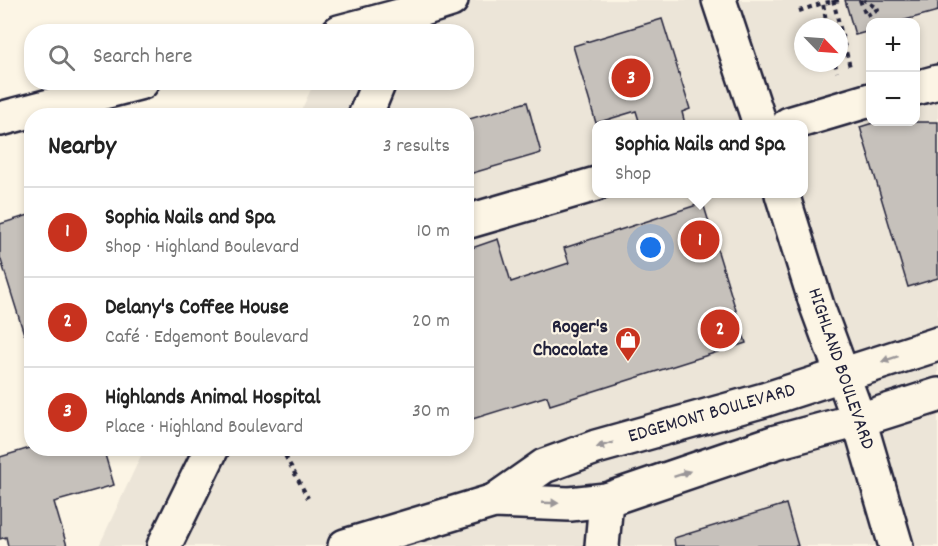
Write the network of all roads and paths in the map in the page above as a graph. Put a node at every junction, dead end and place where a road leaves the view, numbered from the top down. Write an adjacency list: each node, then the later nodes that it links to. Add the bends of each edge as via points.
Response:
1 (451, 0): 8 (main road)
2 (719, 0): 21 (main road)
3 (840, 0): 5 (path)
4 (862, 0): 4 (path, via 866,16 878,9)
5 (833, 1): 6 (path); 10 (path)
6 (823, 3): 7 (path); 9 (path)
7 (799, 11)
8 (400, 15): 11 (main road)
9 (826, 18)
10 (837, 18)
11 (368, 24)
12 (938, 82): 13 (main road)
13 (920, 87)
14 (111, 90): 17 (main road)
15 (376, 90): 18 (main road)
16 (866, 101): 22 (main road)
17 (42, 108)
18 (368, 108)
19 (24, 113): 20 (main road)
20 (0, 119)
21 (759, 120)
22 (802, 120)
23 (592, 185): 25 (main road)
24 (783, 198): 27 (main road, HIGHLAND BOULEVARD)
25 (474, 220)
26 (938, 344): 27 (main road, EDGEMONT BOULEVARD, one-way to 27)
27 (842, 375): 29 (main road, HIGHLAND BOULEVARD); 34 (main road, EDGEMONT BOULEVARD, one-way to 34, via 596,447 544,466)
28 (938, 395): 29 (main road, EDGEMONT BOULEVARD)
29 (859, 420): 33 (main road, EDGEMONT BOULEVARD, one-way to 29, via 776,442); 38 (main road, HIGHLAND BOULEVARD)
30 (208, 456): 35 (main road)
31 (285, 456): 32 (path)
32 (308, 498)
33 (606, 500): 34 (main road, EDGEMONT BOULEVARD, one-way to 33, via 570,504); 37 (main road)
34 (494, 501): 36 (main road, EDGEMONT BOULEVARD)
35 (164, 546)
36 (345, 546)
37 (602, 546)
38 (896, 546)

